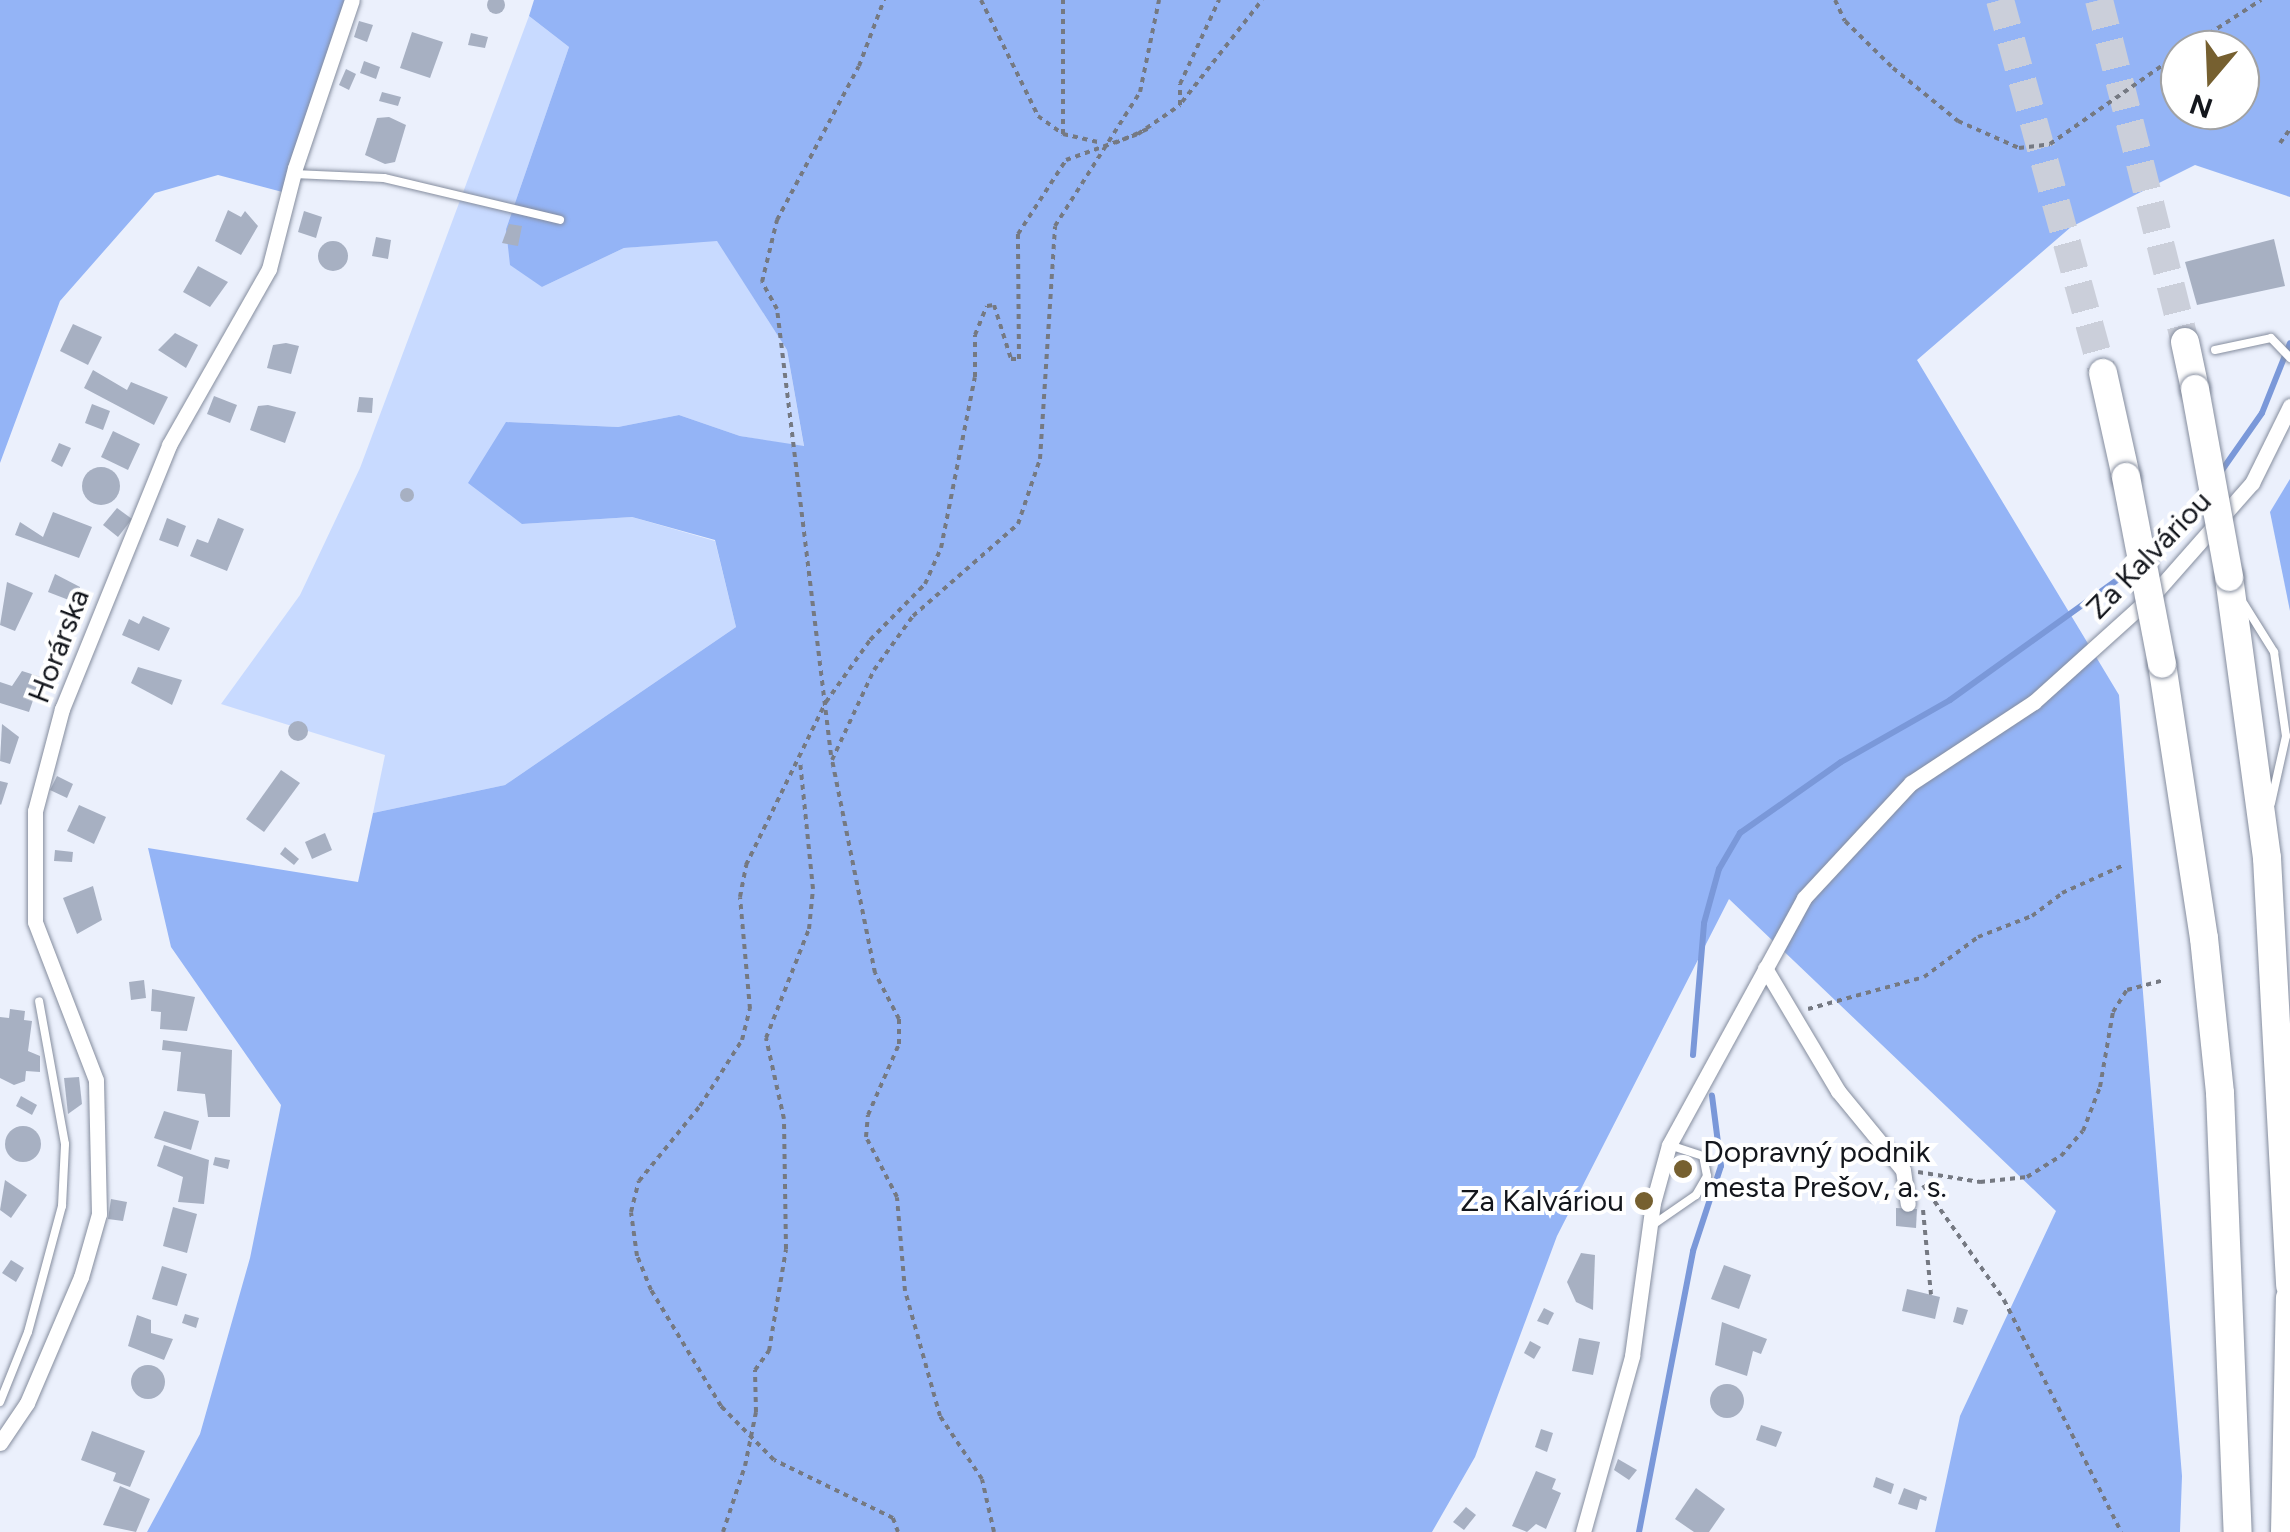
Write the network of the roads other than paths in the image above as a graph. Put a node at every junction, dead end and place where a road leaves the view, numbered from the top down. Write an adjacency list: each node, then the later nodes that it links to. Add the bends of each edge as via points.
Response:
1 (352, 0): 2 (street, Horárska)
2 (294, 174): 3 (lane, via 384,178); 17 (street, Horárska, via 269,268 169,445 90,638 62,709 35,812 35,922 96,1080 99,1214 81,1277 27,1403)
3 (560, 220)
4 (2185, 342): 14 (highway, bridge, via 2229,579 2264,827 2286,1118)
5 (2215, 350): 6 (lane, via 2270,338)
6 (2290, 358)
7 (2103, 373): 19 (highway, bridge, via 2195,868 2220,1093)
8 (2290, 406): 9 (street, Za Kalváriou, via 2252,482 2216,529 2034,702 1911,783 1804,898)
9 (1765, 968): 11 (street, Za Kalváriou); 12 (street, via 1838,1091 1903,1170)
10 (38, 1001): 16 (lane, via 65,1144 62,1206 28,1332)
11 (1669, 1145): 13 (street, Za Kalváriou); 13 (lane, via 1703,1156 1706,1176 1696,1194)
12 (1908, 1204)
13 (1650, 1226): 18 (street, Za Kalváriou, via 1632,1356)
14 (2290, 1285)
15 (2290, 1298): 20 (highway)
16 (0, 1402)
17 (0, 1443)
18 (1584, 1532)
19 (2238, 1532)
20 (2286, 1532)

